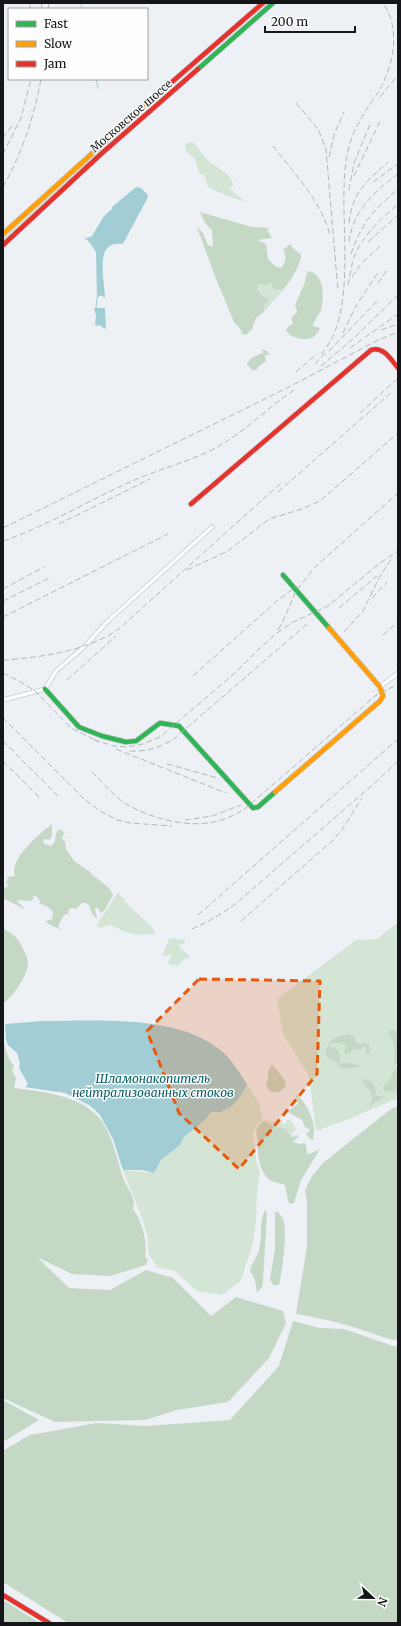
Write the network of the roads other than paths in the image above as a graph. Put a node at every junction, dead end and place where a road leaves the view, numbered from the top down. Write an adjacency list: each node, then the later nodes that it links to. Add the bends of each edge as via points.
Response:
1 (263, 3): 3 (street, Московское шоссе)
2 (273, 3): 4 (street, Московское шоссе)
3 (250, 14): 4 (street); 5 (street, Московское шоссе)
4 (255, 20): 7 (street, Московское шоссе)
5 (150, 101): 6 (street, Московское шоссе); 7 (street)
6 (145, 105): 8 (street); 9 (street, Московское шоссе)
7 (156, 107): 8 (street, Московское шоссе)
8 (150, 112): 10 (street, Московское шоссе)
9 (3, 234)
10 (3, 245)
11 (398, 368): 12 (street, via 382,350 371,350)
12 (191, 504)
13 (212, 527): 17 (street, via 53,674)
14 (283, 575): 16 (street)
15 (398, 673): 16 (street)
16 (380, 687): 17 (street, via 383,696 380,702 255,808 249,805 179,726 160,723 133,742 108,738 79,727)
17 (45, 689): 18 (street)
18 (3, 700)
19 (3, 1595): 20 (street)
20 (50, 1623)

